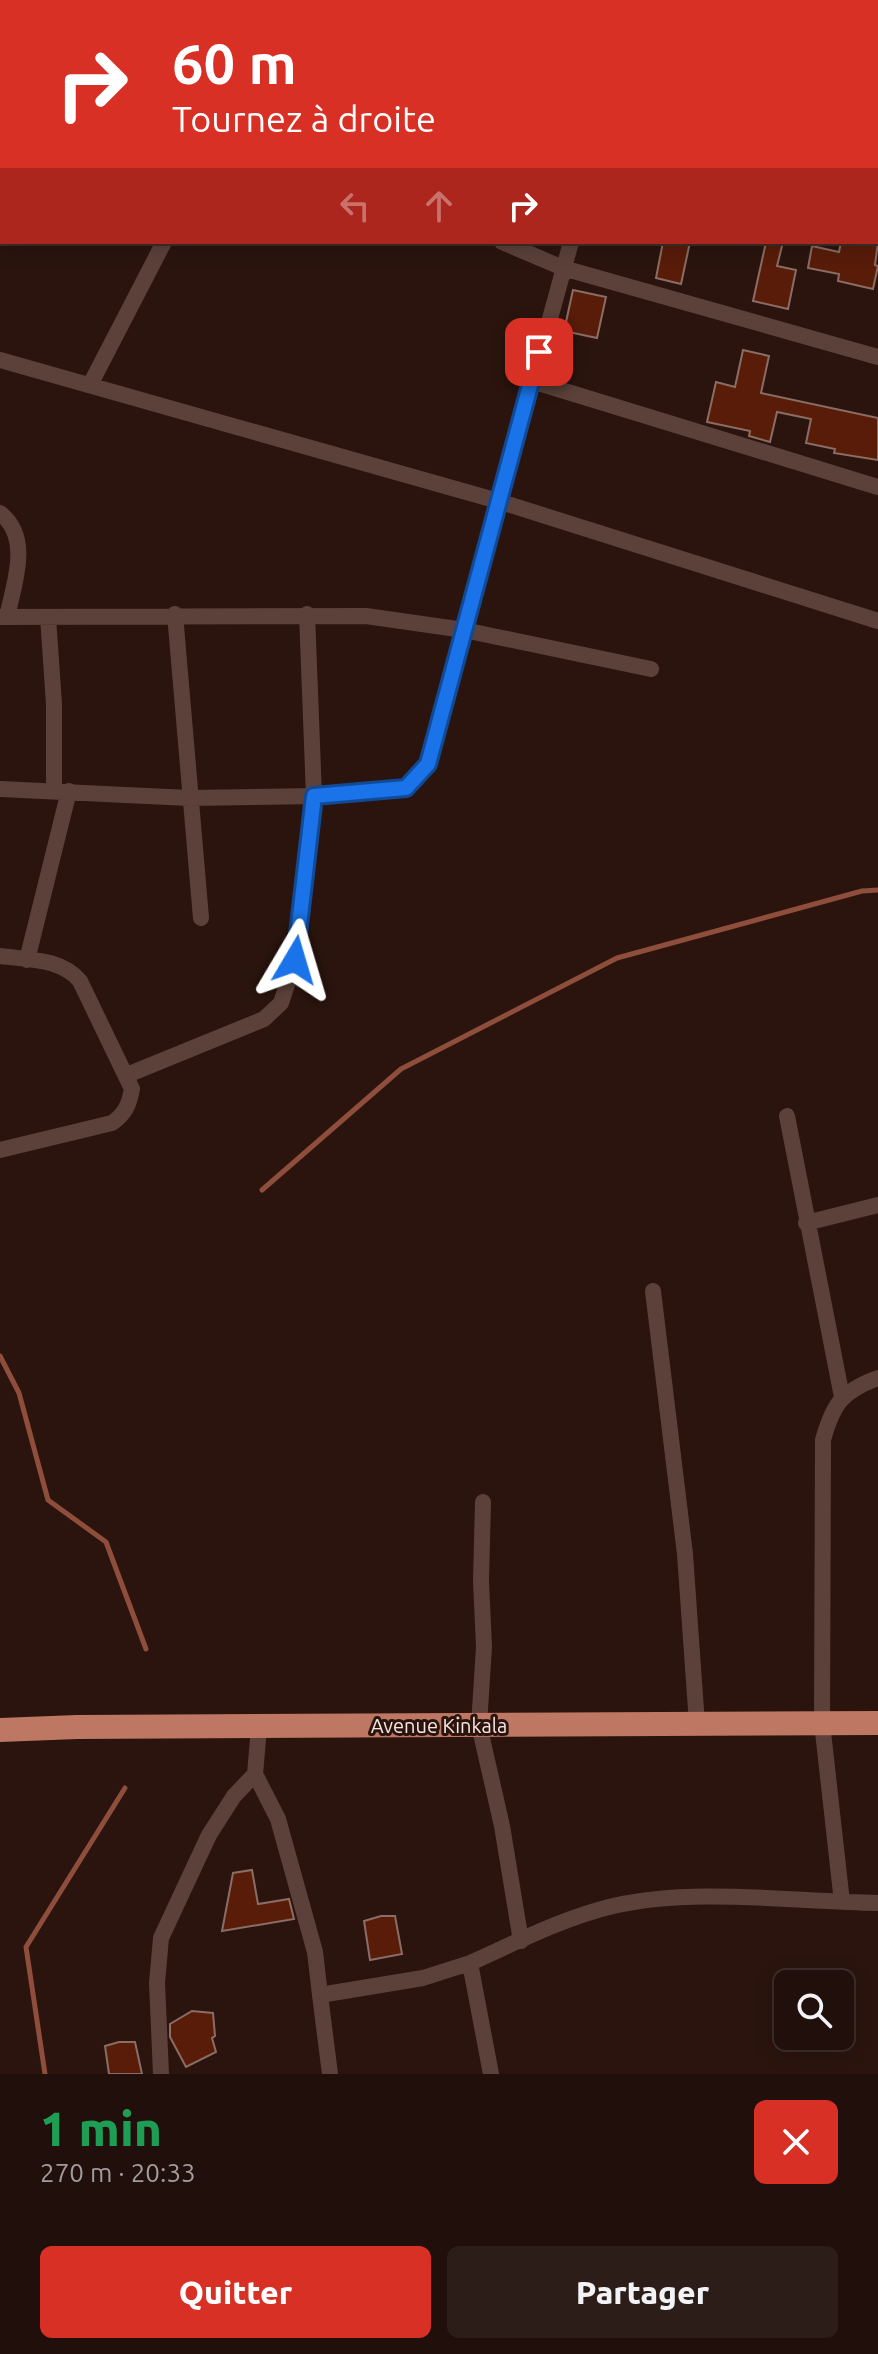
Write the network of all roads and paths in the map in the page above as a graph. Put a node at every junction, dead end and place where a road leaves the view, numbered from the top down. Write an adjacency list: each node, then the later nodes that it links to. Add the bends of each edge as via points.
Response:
1 (163, 244): 8 (street)
2 (507, 244): 4 (street)
3 (570, 244): 4 (street)
4 (563, 268): 5 (street); 7 (street)
5 (878, 357)
6 (0, 360): 8 (street)
7 (532, 381): 9 (street); 10 (street)
8 (90, 385): 10 (street)
9 (878, 487)
10 (498, 501): 16 (street); 17 (street)
11 (0, 513): 14 (street, via 13,525 19,541)
12 (175, 614): 13 (street); 15 (street); 22 (street)
13 (307, 614): 17 (street); 21 (street)
14 (3, 617): 15 (street)
15 (48, 617): 20 (street)
16 (878, 621)
17 (464, 630): 18 (street); 21 (street, via 428,764 420,775 406,788)
18 (651, 669)
19 (0, 789): 20 (street)
20 (62, 790): 22 (street); 25 (street)
21 (314, 796): 22 (street); 26 (street, via 295,960 281,1003 264,1019)
22 (189, 798): 23 (street)
23 (201, 918)
24 (0, 956): 25 (street)
25 (27, 960): 26 (street, via 70,969)
26 (127, 1075): 28 (street, via 129,1103 112,1123)
27 (787, 1116): 30 (street)
28 (0, 1150)
29 (878, 1205): 30 (street)
30 (806, 1223): 33 (street)
31 (653, 1291): 37 (street, via 685,1554)
32 (878, 1378): 33 (street)
33 (842, 1397): 35 (street, via 823,1440)
34 (483, 1502): 38 (street)
35 (822, 1723): 36 (main road, Avenue Kinkala); 37 (main road, Avenue Kinkala); 42 (street)
36 (878, 1723)
37 (697, 1724): 38 (main road, Avenue Kinkala)
38 (479, 1725): 39 (main road, Avenue Kinkala); 44 (street)
39 (259, 1728): 40 (main road, Avenue Kinkala); 41 (street)
40 (0, 1730)
41 (255, 1774): 46 (street, via 278,1819 315,1952); 47 (street, via 209,1835 161,1938)
42 (842, 1902): 43 (street); 44 (street, via 685,1897 574,1917)
43 (878, 1903)
44 (521, 1941): 45 (street)
45 (470, 1963): 46 (street, via 423,1978); 49 (street)
46 (320, 1995): 48 (street)
47 (161, 2074)
48 (330, 2074)
49 (491, 2074)

